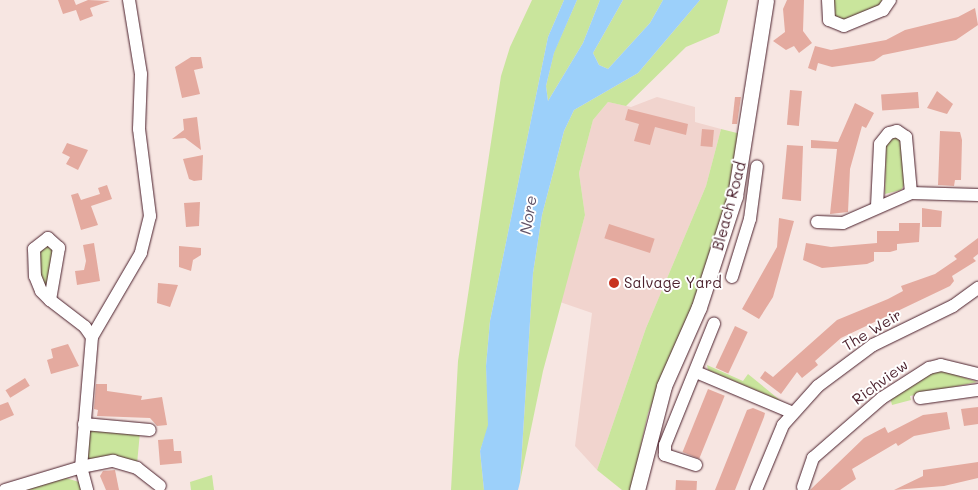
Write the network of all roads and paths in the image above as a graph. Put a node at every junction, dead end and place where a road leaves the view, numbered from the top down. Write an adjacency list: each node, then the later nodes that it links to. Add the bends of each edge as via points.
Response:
1 (130, 0): 16 (street, via 141,74 139,129 150,216 141,253)
2 (766, 0): 9 (street, Bleach Road, via 749,125)
3 (828, 0): 4 (street, via 829,20 844,26 883,10)
4 (890, 0)
5 (756, 166): 10 (street)
6 (911, 193): 7 (street); 8 (street); 8 (street, via 906,138 897,131 889,133 880,144)
7 (978, 195)
8 (877, 206): 11 (street, via 843,222)
9 (730, 212): 10 (street); 30 (street, Bleach Road, via 700,307 664,386)
10 (750, 219): 12 (street)
11 (817, 222)
12 (732, 277)
13 (978, 288): 21 (street, The Weir, via 953,306 873,345 832,374)
14 (50, 300): 16 (street, via 85,327)
15 (714, 324): 17 (street)
16 (92, 338): 22 (street)
17 (696, 372): 21 (street); 24 (street, via 665,445 665,455)
18 (978, 374): 27 (street, Richview, via 956,366 929,368 882,398 809,456)
19 (978, 390): 20 (street)
20 (920, 398)
21 (791, 412): 31 (street, The Weir)
22 (84, 424): 23 (street); 25 (street)
23 (150, 430)
24 (696, 465)
25 (81, 467): 26 (street, via 113,461 136,468); 28 (street); 29 (street)
26 (160, 486)
27 (803, 487)
28 (5, 490)
29 (86, 490)
30 (637, 490)
31 (756, 490)

